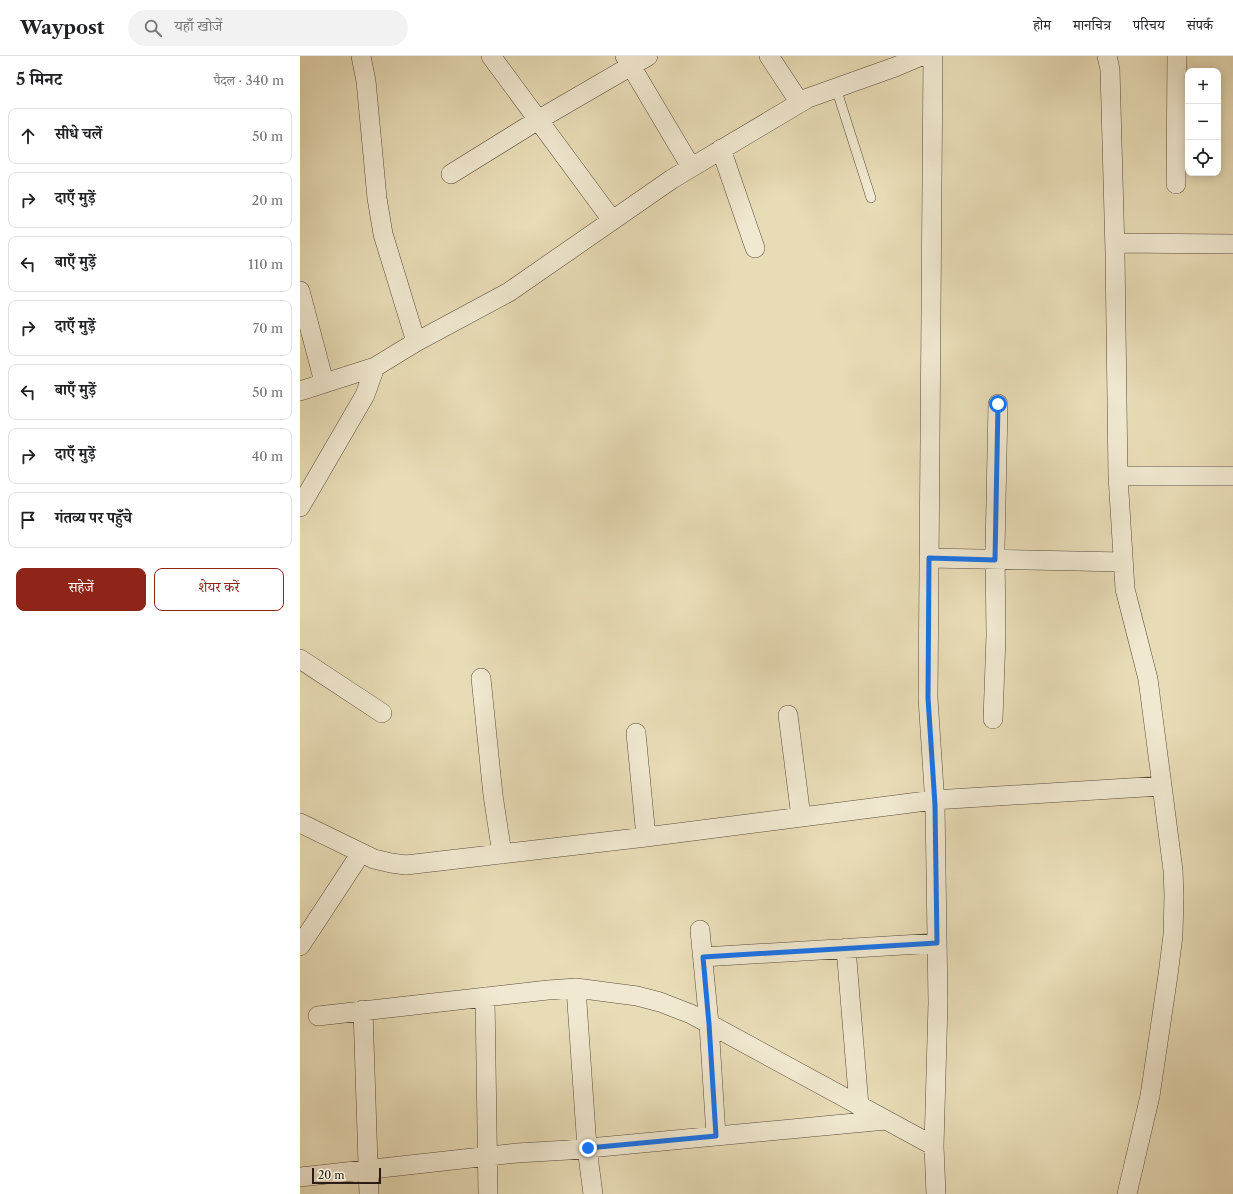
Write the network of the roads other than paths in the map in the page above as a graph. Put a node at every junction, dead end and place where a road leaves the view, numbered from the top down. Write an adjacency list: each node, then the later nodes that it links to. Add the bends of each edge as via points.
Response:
1 (361, 56): 24 (street, via 383,234)
2 (491, 56): 13 (street)
3 (648, 56): 9 (street)
4 (770, 56): 12 (street)
5 (921, 56): 10 (street)
6 (933, 56): 32 (street)
7 (1107, 56): 20 (street, via 1110,69)
8 (1177, 56): 17 (street)
9 (628, 61): 13 (street); 15 (street)
10 (891, 62): 11 (street)
11 (836, 88): 12 (street); 18 (lane)
12 (800, 103): 14 (street)
13 (538, 120): 16 (street); 19 (street)
14 (721, 149): 15 (street); 22 (street)
15 (691, 167): 19 (street)
16 (451, 174)
17 (1176, 184)
18 (870, 198)
19 (612, 220): 24 (street, via 509,292)
20 (1114, 243): 21 (street); 29 (street)
21 (1233, 244)
22 (755, 248)
23 (300, 291): 26 (street)
24 (416, 342): 25 (street)
25 (375, 367): 26 (street); 31 (street, via 365,395)
26 (324, 382): 27 (street)
27 (300, 391)
28 (998, 404): 33 (street)
29 (1118, 476): 30 (street); 34 (street)
30 (1233, 476)
31 (300, 507)
32 (929, 558): 33 (street); 42 (street, via 928,698)
33 (995, 560): 34 (street); 39 (street)
34 (1123, 562): 41 (street, via 1125,589 1148,679)
35 (300, 659): 37 (street)
36 (481, 678): 47 (street)
37 (382, 713)
38 (788, 715): 43 (street)
39 (993, 719)
40 (636, 733): 45 (street)
41 (1161, 786): 42 (street); 70 (street, via 1172,870 1173,935 1150,1096)
42 (934, 800): 43 (street); 49 (street)
43 (801, 817): 45 (street)
44 (300, 823): 46 (street)
45 (646, 837): 47 (street)
46 (361, 853): 47 (street, via 374,859 406,865); 50 (street)
47 (502, 854)
48 (700, 930): 52 (street)
49 (937, 943): 51 (street); 61 (street)
50 (300, 946)
51 (846, 948): 52 (street); 58 (street)
52 (703, 957): 57 (street)
53 (576, 988): 54 (street); 57 (street, via 637,996 660,1002); 62 (street)
54 (486, 997): 55 (street); 63 (street)
55 (364, 1010): 56 (street); 64 (street)
56 (318, 1016)
57 (709, 1024): 58 (street); 60 (street)
58 (859, 1106): 59 (street)
59 (886, 1120): 60 (street); 61 (street)
60 (716, 1136): 62 (street)
61 (934, 1146): 69 (street)
62 (588, 1148): 63 (street); 68 (street)
63 (487, 1157): 64 (street); 67 (street)
64 (368, 1170): 65 (street); 66 (street)
65 (300, 1177)
66 (369, 1194)
67 (488, 1194)
68 (593, 1194)
69 (936, 1194)
70 (1127, 1194)

